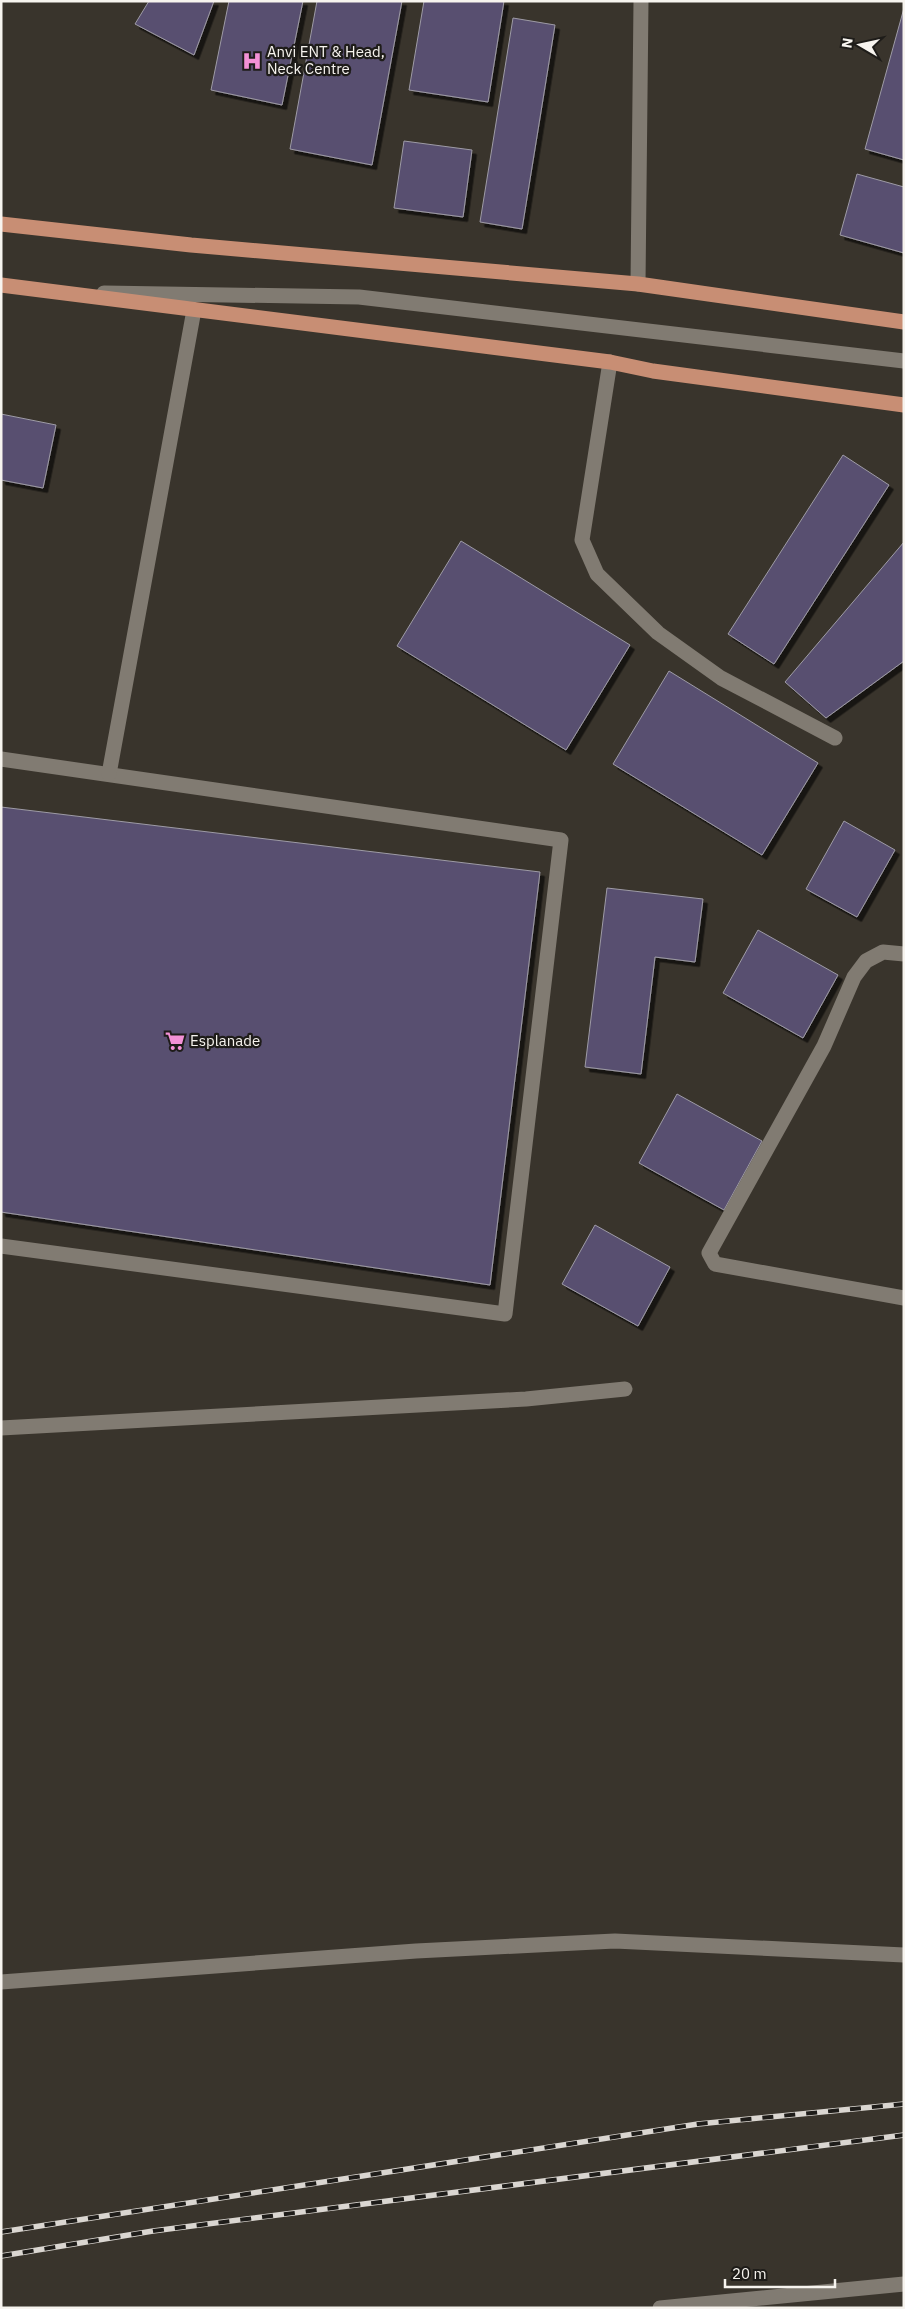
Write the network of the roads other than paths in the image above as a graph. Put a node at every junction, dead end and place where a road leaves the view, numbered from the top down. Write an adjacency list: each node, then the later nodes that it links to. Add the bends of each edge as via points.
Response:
1 (641, 1): 3 (street)
2 (1, 224): 3 (main road, via 191,245)
3 (638, 284): 7 (main road)
4 (1, 285): 5 (main road)
5 (53, 292): 6 (main road); 8 (street, via 359,297)
6 (194, 310): 9 (main road); 13 (street)
7 (904, 322)
8 (904, 361)
9 (610, 362): 10 (main road, via 654,371); 11 (street, via 582,540 597,574 658,633 721,678)
10 (904, 405)
11 (835, 738)
12 (1, 758): 13 (street)
13 (109, 774): 15 (street, via 561,840 505,1314)
14 (904, 954): 16 (street, via 883,952 866,961 854,977 824,1046 709,1253 714,1264)
15 (1, 1246)
16 (904, 1298)
17 (625, 1389): 18 (street, via 526,1399)
18 (1, 1428)
19 (904, 1955): 20 (street, via 615,1941 416,1951)
20 (1, 1982)
21 (904, 2284): 22 (street)
22 (660, 2308)

